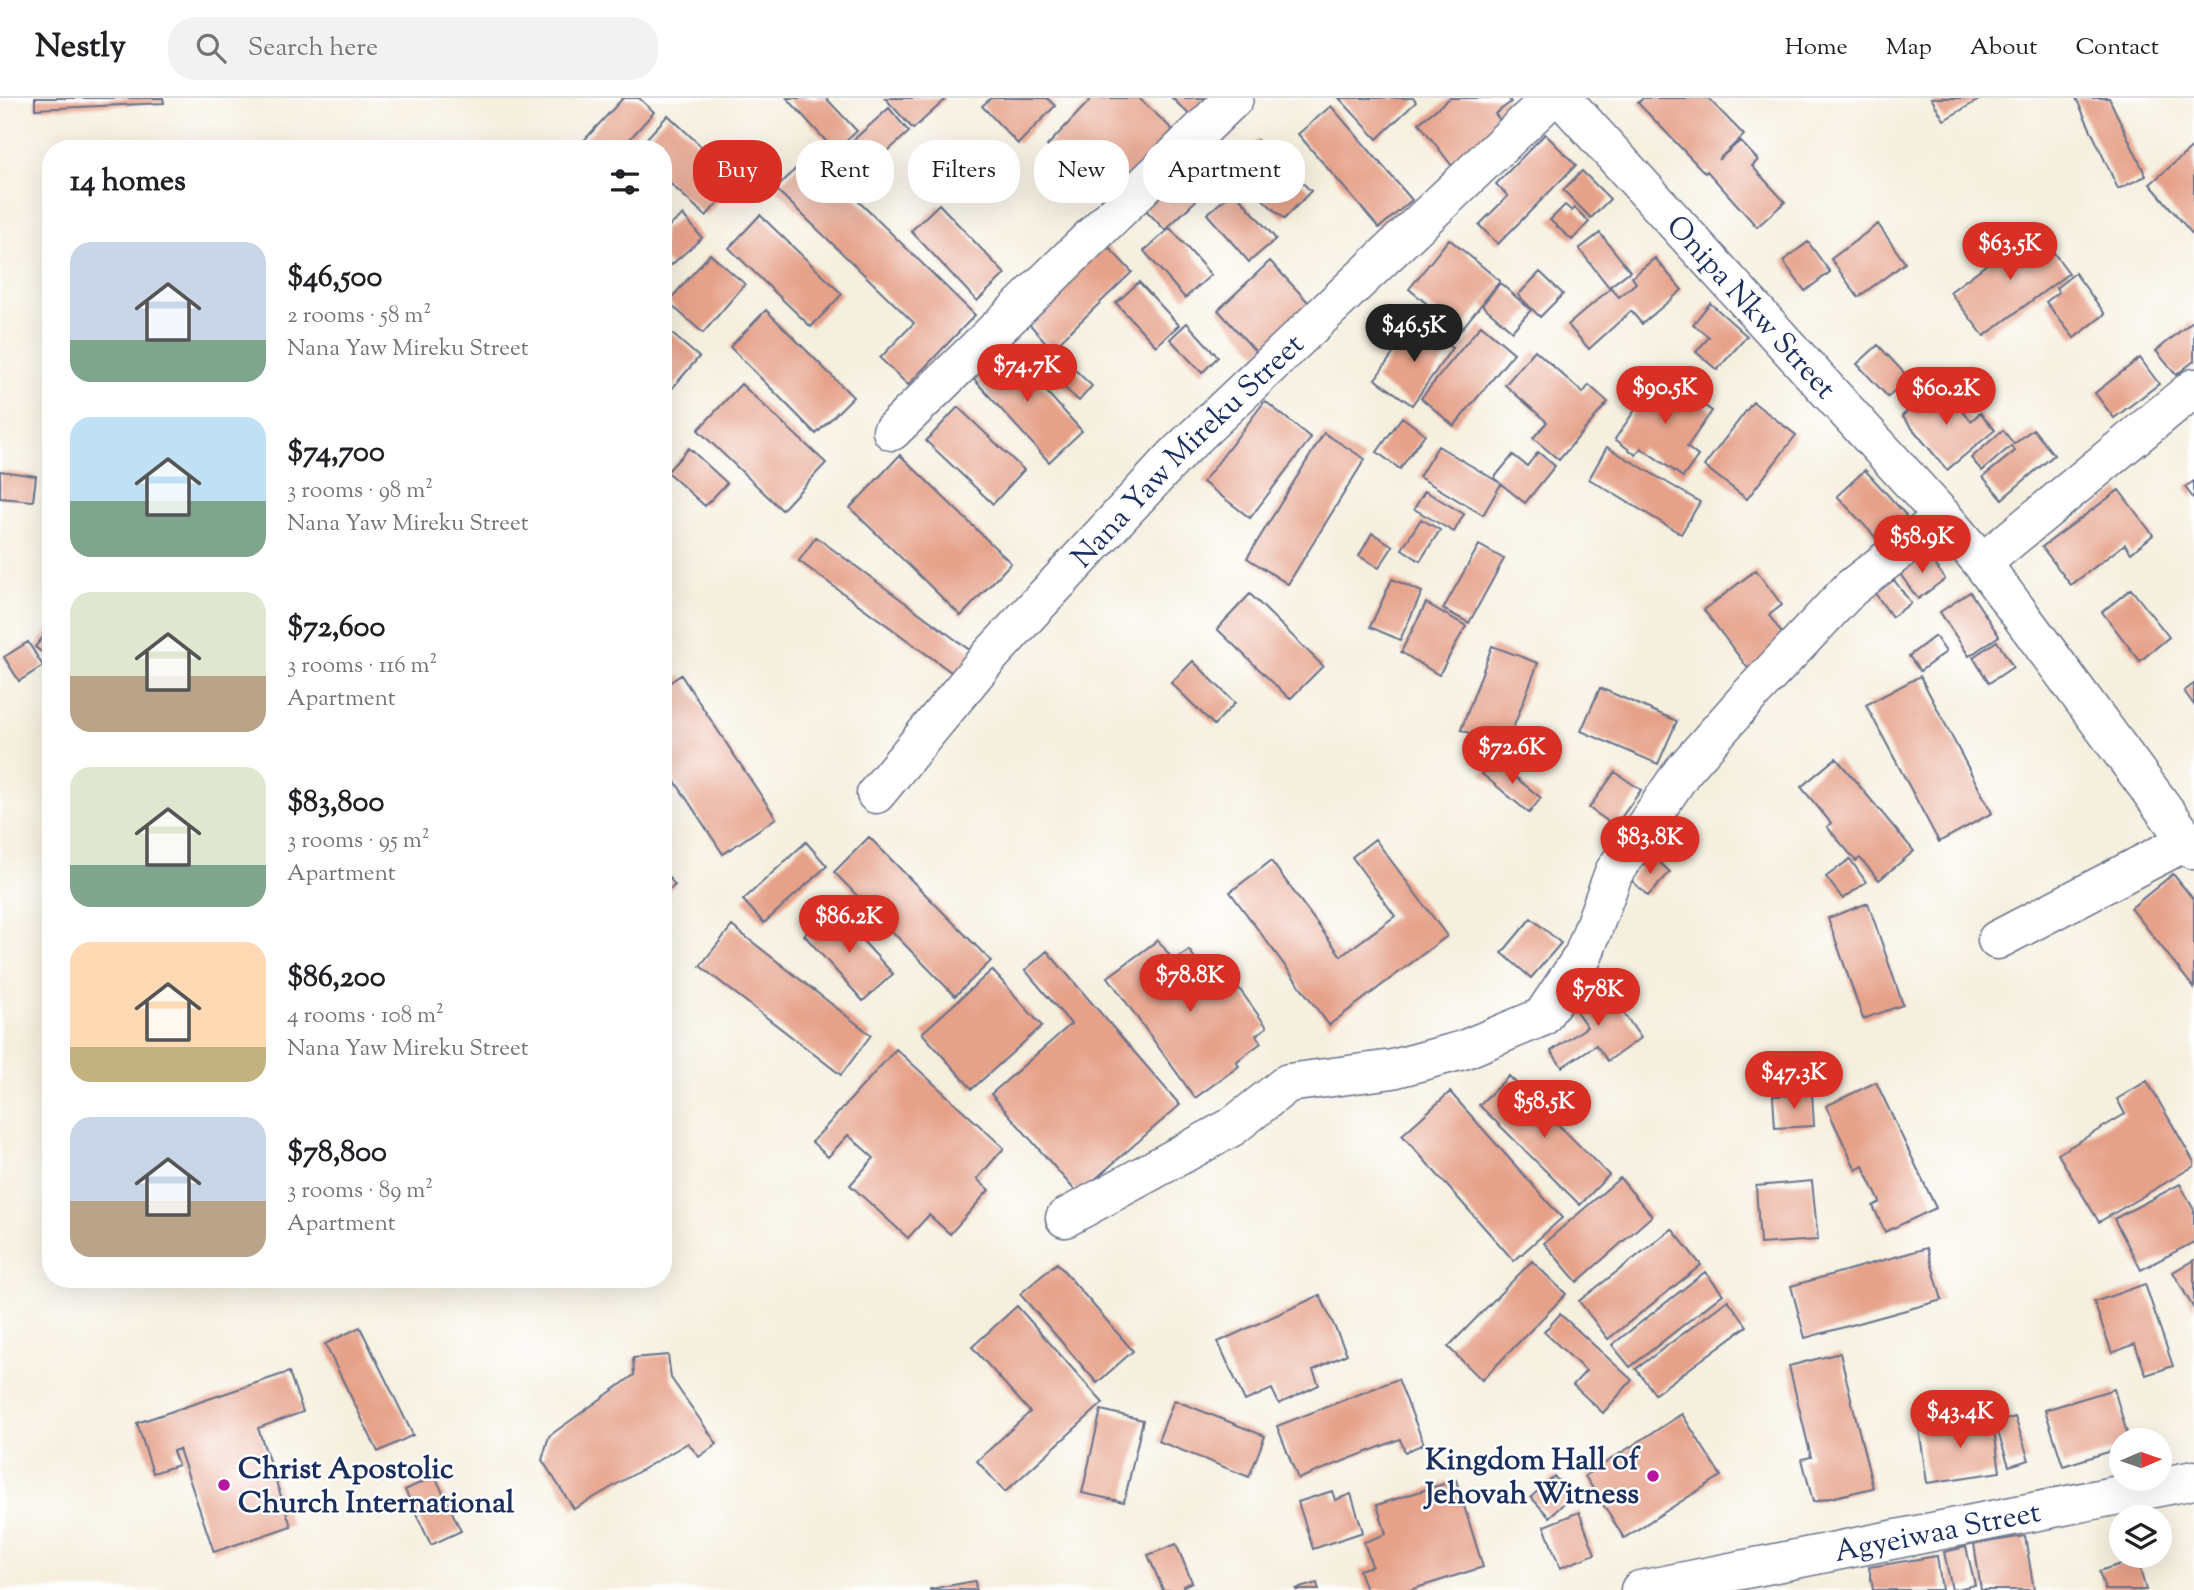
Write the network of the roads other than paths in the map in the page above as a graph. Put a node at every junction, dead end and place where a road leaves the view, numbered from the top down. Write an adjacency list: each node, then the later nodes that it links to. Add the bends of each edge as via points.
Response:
1 (1234, 98): 5 (street)
2 (1552, 98): 8 (street, Nana Yaw Mireku Street, via 1178,453 988,658)
3 (1562, 98): 6 (street, Onipa Nkw Street)
4 (2194, 388): 7 (street)
5 (892, 431)
6 (1943, 517): 7 (street, Onipa Nkw Street); 11 (street, via 1851,588 1682,772 1614,872 1583,956 1542,1017 1463,1050 1405,1066 1288,1083 1233,1127)
7 (1982, 563): 9 (street, Onipa Nkw Street)
8 (876, 794)
9 (2191, 846): 10 (street)
10 (1997, 940)
11 (1065, 1219)
12 (2194, 1480): 13 (street, Agyeiwaa Street)
13 (1640, 1590)

